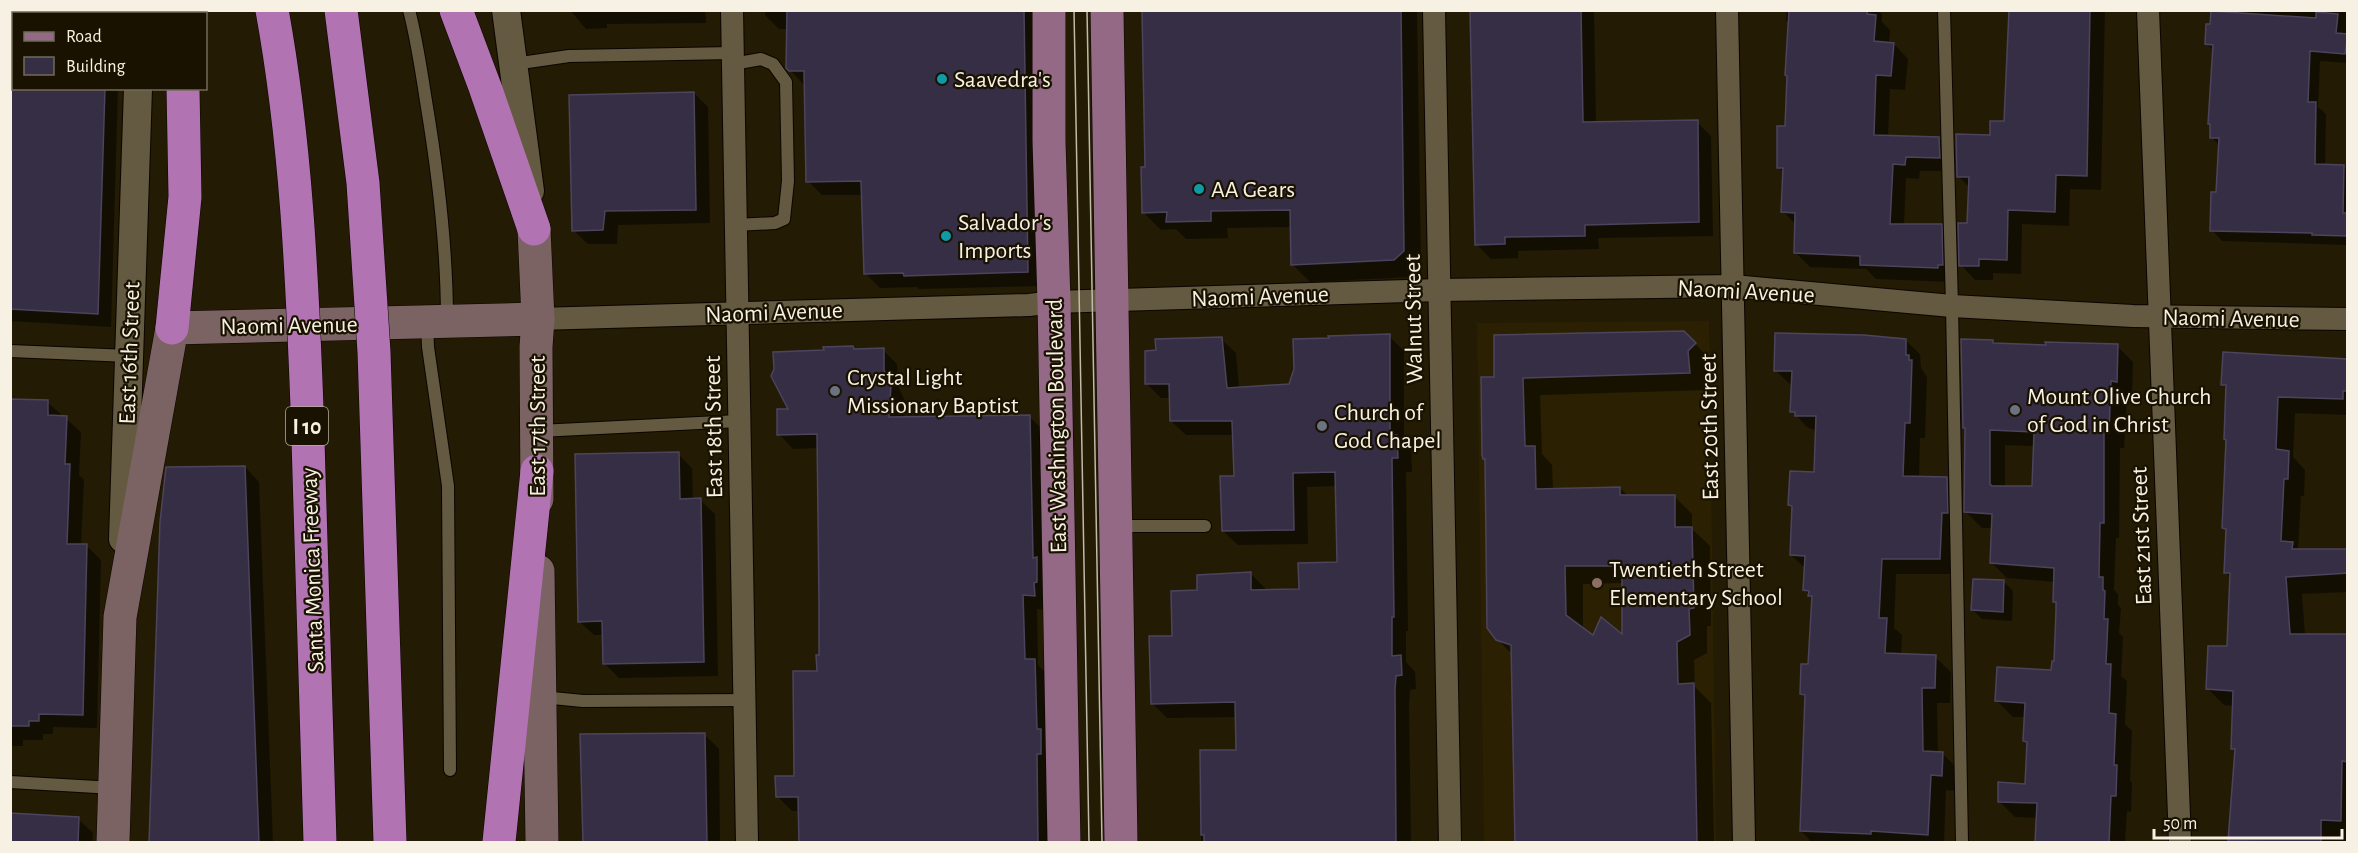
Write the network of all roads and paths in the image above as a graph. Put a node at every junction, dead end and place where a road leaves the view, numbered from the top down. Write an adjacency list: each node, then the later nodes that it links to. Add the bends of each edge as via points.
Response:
1 (272, 10): 44 (highway, Santa Monica Freeway / I 10, bridge, via 297,201)
2 (341, 10): 45 (highway, bridge, via 363,183 374,352)
3 (409, 10): 28 (lane, via 435,155 447,284)
4 (456, 10): 18 (highway)
5 (506, 10): 14 (street, East 17th Street)
6 (732, 10): 13 (street, East 18th Street)
7 (1049, 10): 22 (main road, East Washington Boulevard, via 1048,141)
8 (1107, 10): 21 (main road)
9 (1434, 10): 20 (street, Walnut Street)
10 (1727, 10): 19 (street, East 20th Street)
11 (1944, 10): 23 (lane)
12 (2148, 10): 25 (street, East 21st Street)
13 (733, 58): 14 (lane, via 569,56); 17 (street, East 18th Street); 17 (lane, via 761,59 773,64 786,81 788,181 784,219)
14 (514, 64): 18 (street, East 17th Street)
15 (138, 90): 31 (street, East 16th Street)
16 (183, 90): 29 (highway, via 185,197)
17 (735, 225): 24 (street, East 18th Street)
18 (534, 229): 26 (main road, East 17th Street)
19 (1733, 286): 20 (street, Naomi Avenue); 23 (street, Naomi Avenue); 52 (street, East 20th Street)
20 (1440, 290): 21 (street, Naomi Avenue); 51 (street, Walnut Street)
21 (1111, 301): 22 (street, Naomi Avenue); 35 (main road)
22 (1054, 302): 24 (street, Naomi Avenue); 49 (main road, East Washington Boulevard)
23 (1953, 306): 25 (street, Naomi Avenue); 53 (lane)
24 (737, 314): 26 (street, Naomi Avenue); 32 (street, East 18th Street)
25 (2159, 317): 27 (street, Naomi Avenue); 54 (street, East 21st Street)
26 (538, 319): 28 (main road, Naomi Avenue); 33 (main road, East 17th Street)
27 (2348, 319)
28 (437, 321): 29 (main road, Naomi Avenue); 40 (lane, via 428,347 448,486)
29 (172, 327): 37 (main road, East 16th Street)
30 (10, 351): 31 (lane)
31 (129, 356): 37 (street, East 16th Street)
32 (739, 421): 33 (lane); 39 (street, East 18th Street)
33 (537, 431): 34 (main road, East 17th Street)
34 (537, 471): 38 (main road, East 17th Street); 46 (highway)
35 (1115, 526): 36 (lane); 50 (main road)
36 (1205, 526)
37 (120, 617): 42 (main road, East 16th Street)
38 (540, 697): 39 (lane, via 584,701); 47 (main road, East 17th Street)
39 (745, 699): 48 (street, East 18th Street)
40 (450, 770)
41 (10, 782): 42 (lane)
42 (115, 788): 43 (main road, East 16th Street)
43 (113, 843)
44 (320, 843)
45 (390, 843)
46 (499, 843)
47 (543, 843)
48 (747, 843)
49 (1064, 843)
50 (1121, 843)
51 (1450, 843)
52 (1744, 843)
53 (1962, 843)
54 (2180, 843)

